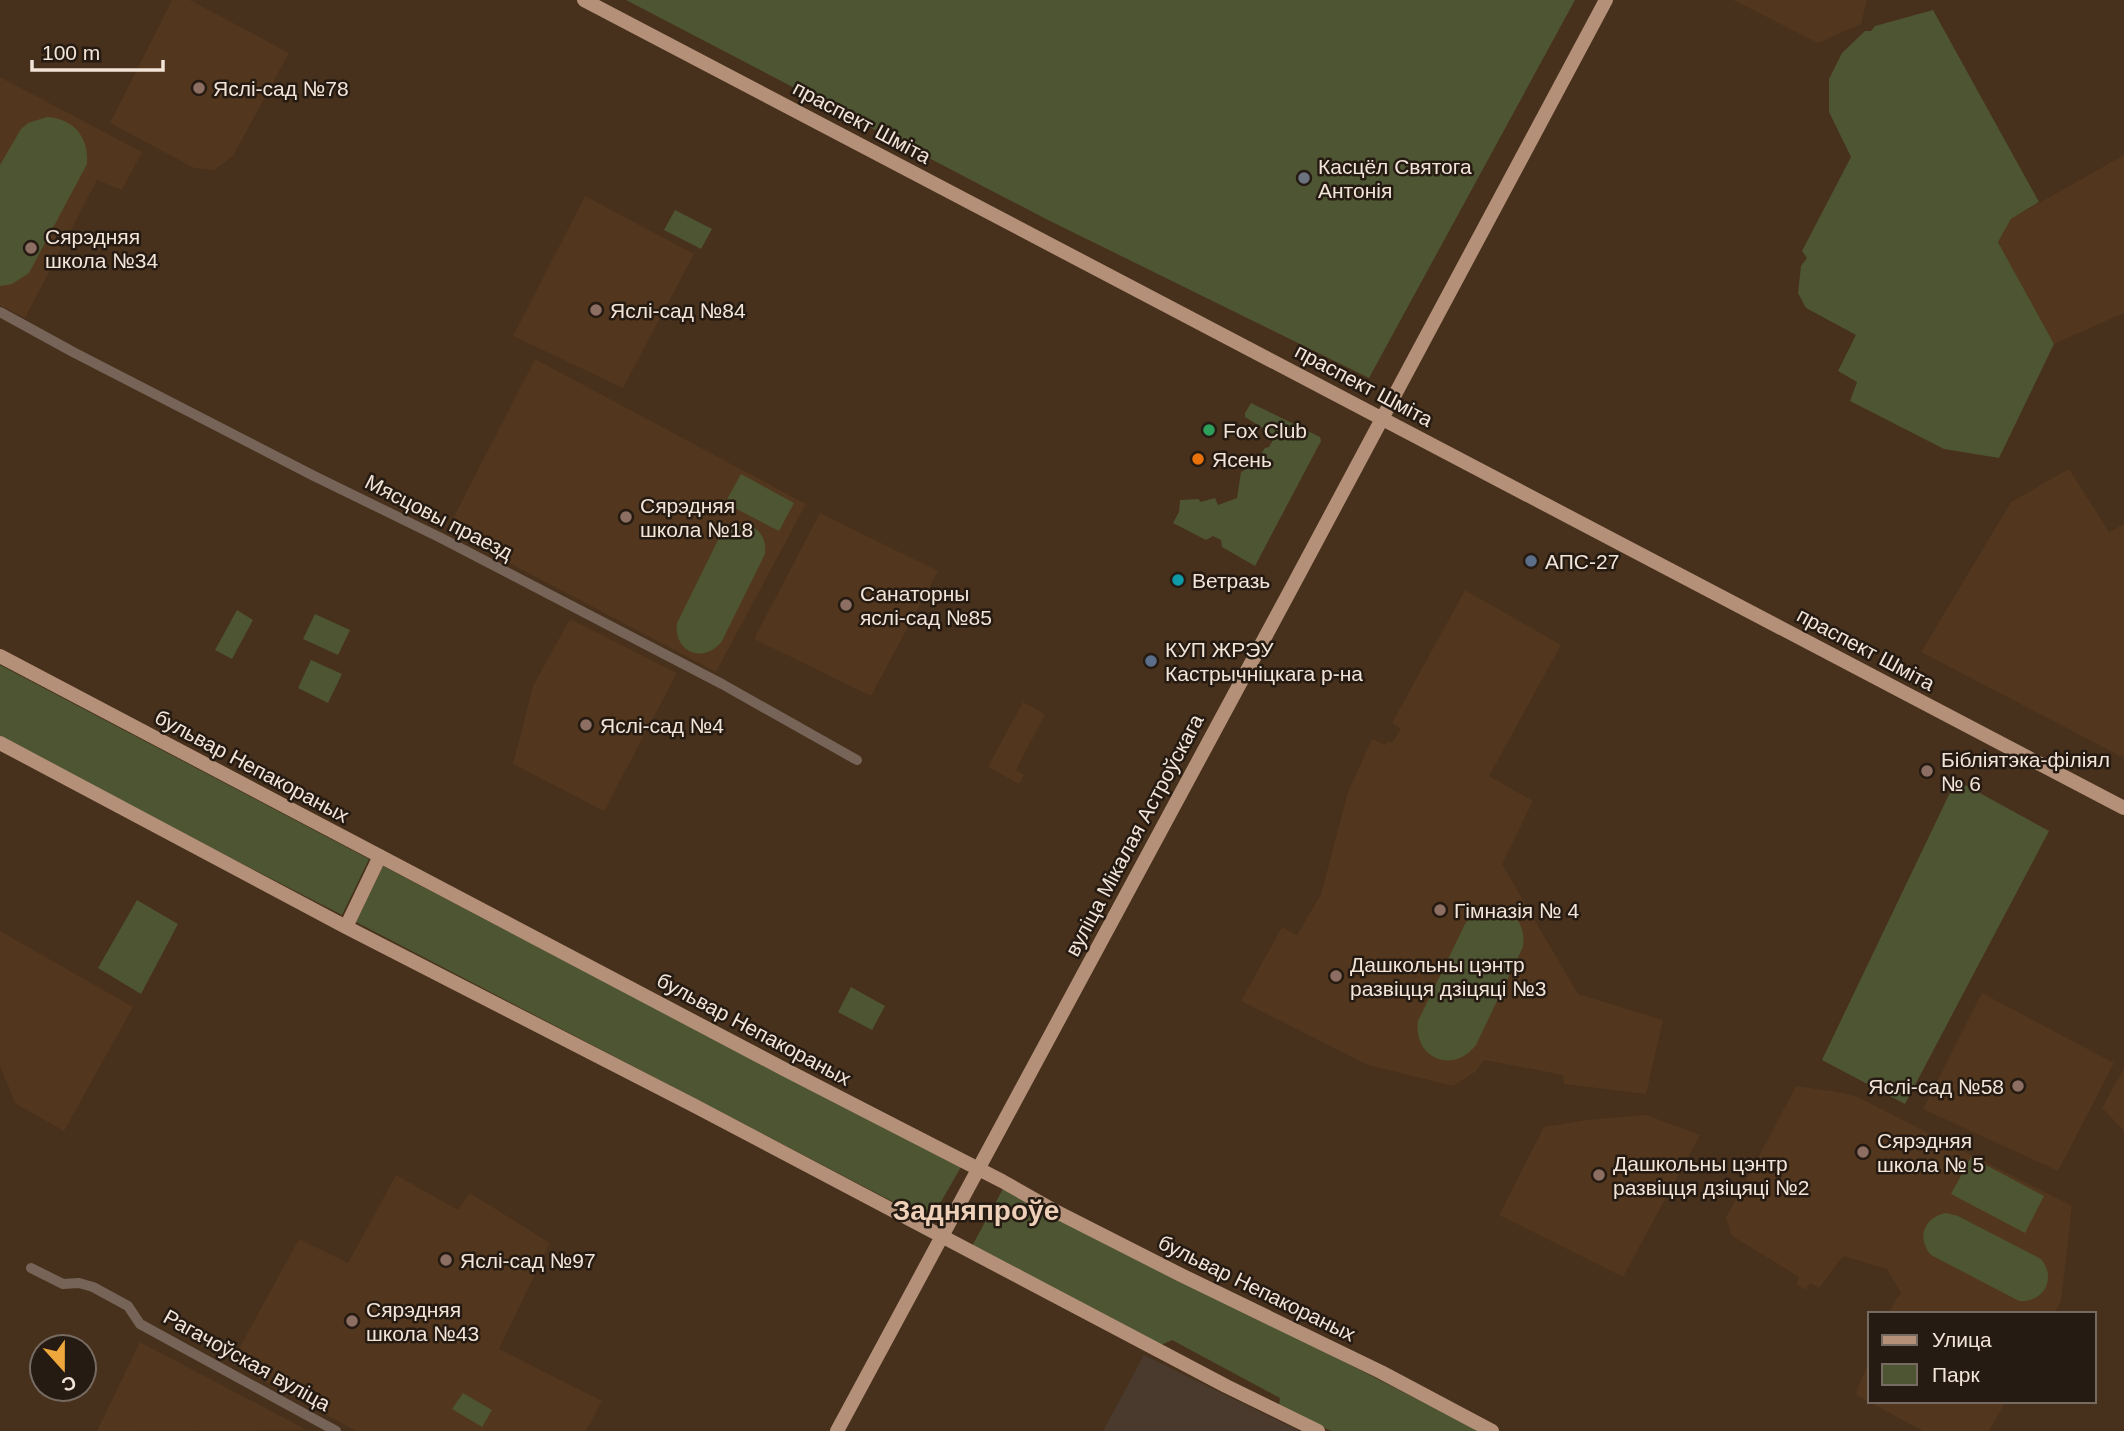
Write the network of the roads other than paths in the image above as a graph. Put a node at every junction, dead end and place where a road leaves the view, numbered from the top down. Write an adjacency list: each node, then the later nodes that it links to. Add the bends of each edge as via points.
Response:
1 (584, 0): 4 (main road, праспект Шміта)
2 (1606, 0): 4 (main road, вуліца Мікалая Астроўскага)
3 (0, 312): 7 (street, Мясцовы праезд, via 722,684)
4 (1382, 419): 8 (main road, праспект Шміта); 11 (main road, вуліца Мікалая Астроўскага)
5 (0, 656): 9 (main road, бульвар Непакораных)
6 (0, 743): 10 (main road)
7 (857, 760)
8 (2124, 808)
9 (380, 856): 10 (main road); 11 (main road, бульвар Непакораных)
10 (346, 928): 12 (main road)
11 (979, 1169): 12 (main road, вуліца Мікалая Астроўскага); 17 (main road, бульвар Непакораных)
12 (942, 1237): 15 (main road, вуліца Мікалая Астроўскага); 16 (main road)
13 (31, 1268): 14 (street, Рагачоўская вуліца, via 63,1284 93,1287 128,1306 141,1324)
14 (336, 1431)
15 (837, 1431)
16 (1318, 1431)
17 (1492, 1431)

